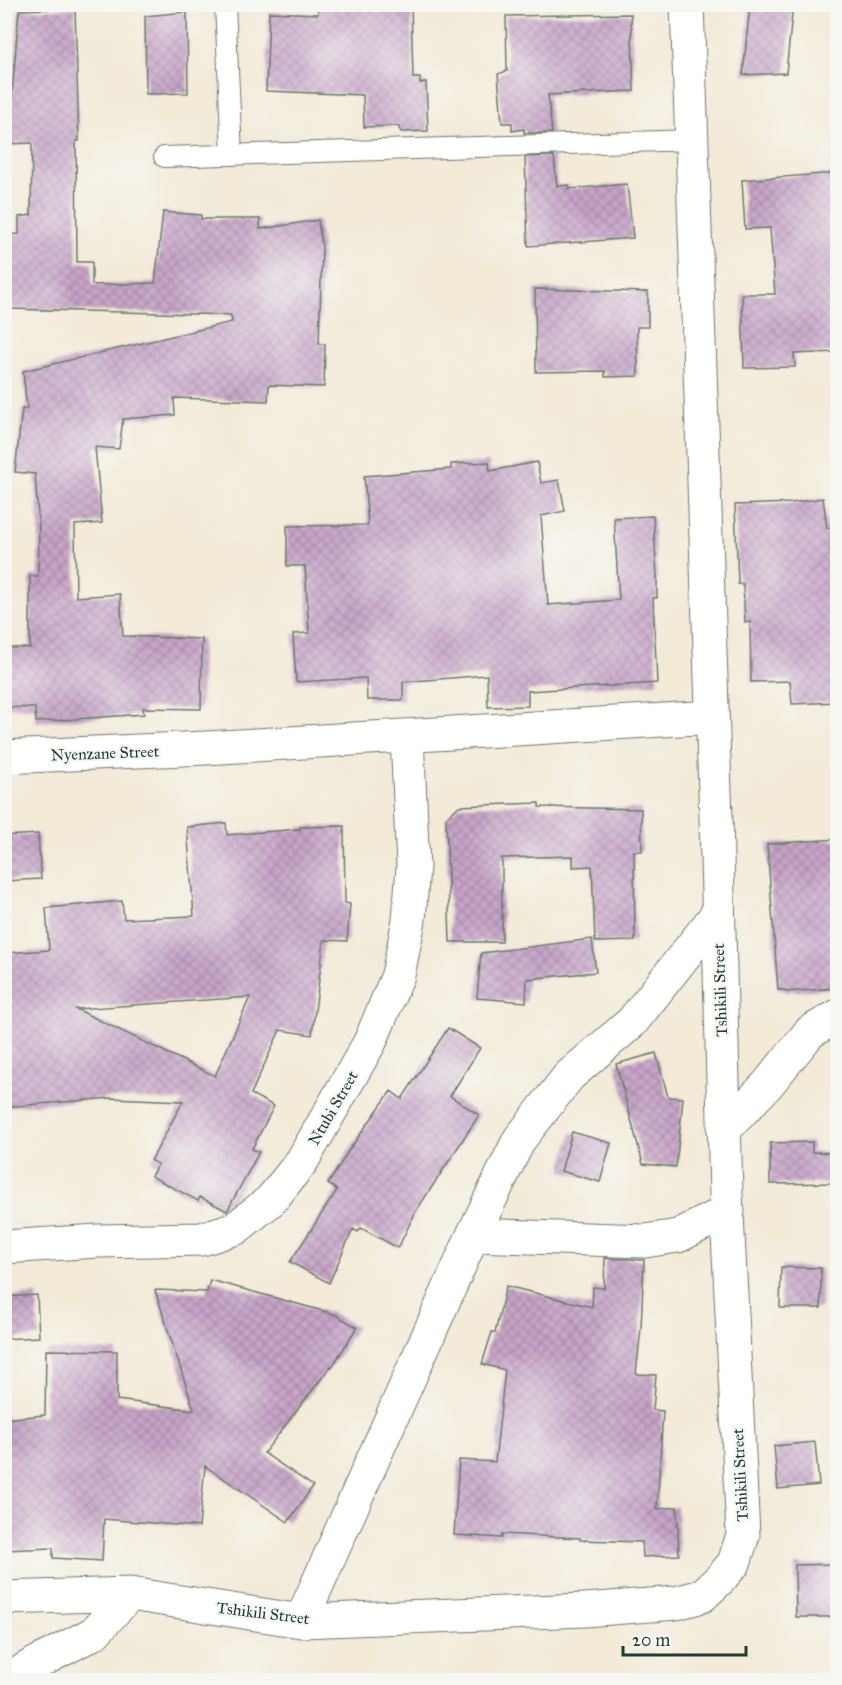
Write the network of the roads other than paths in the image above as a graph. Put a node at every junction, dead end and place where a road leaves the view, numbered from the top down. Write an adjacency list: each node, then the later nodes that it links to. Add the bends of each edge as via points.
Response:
1 (225, 4): 4 (lane)
2 (687, 4): 3 (street, Tshikili Street)
3 (692, 140): 4 (lane); 6 (street, Tshikili Street)
4 (232, 155): 5 (lane)
5 (164, 158)
6 (712, 717): 7 (street, Nyenzane Street); 9 (street, Tshikili Street)
7 (407, 736): 8 (street, Nyenzane Street); 14 (street, Ntubi Street, via 413,866 409,920 398,975 370,1042 302,1161 271,1200 236,1228 202,1239)
8 (4, 757)
9 (718, 913): 11 (street, Tshikili Street); 13 (street, via 632,1022 569,1076 519,1140)
10 (837, 1016): 11 (street, via 810,1032)
11 (724, 1130): 12 (street, Tshikili Street)
12 (728, 1211): 13 (street, via 678,1236 645,1241); 17 (street, Tshikili Street, via 743,1535 734,1563 720,1579 702,1596 676,1603)
13 (473, 1235): 17 (street)
14 (4, 1247)
15 (130, 1594): 16 (street, Tshikili Street); 17 (street, Tshikili Street); 18 (street, via 94,1633)
16 (4, 1598)
17 (301, 1620)
18 (9, 1680)

